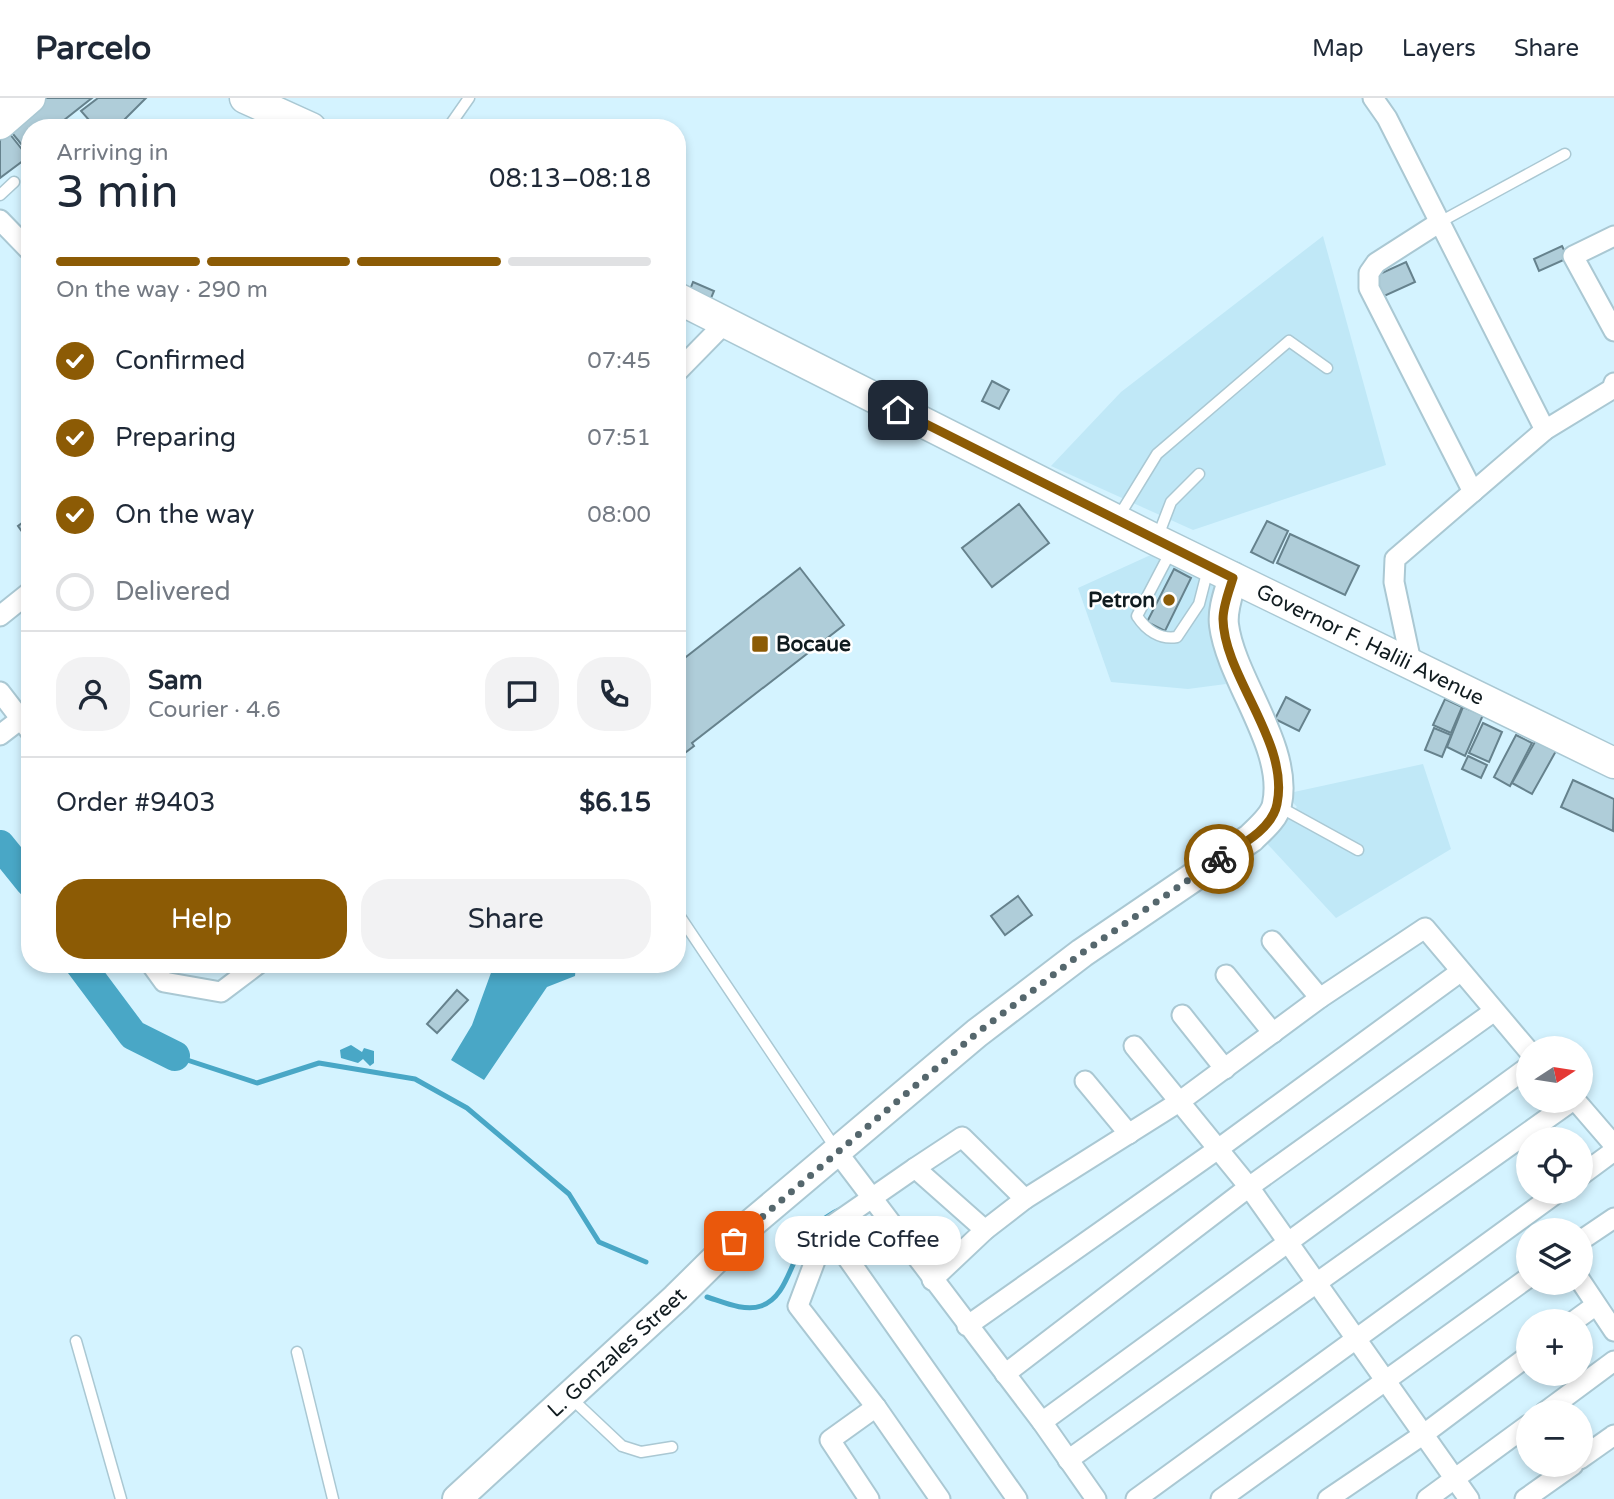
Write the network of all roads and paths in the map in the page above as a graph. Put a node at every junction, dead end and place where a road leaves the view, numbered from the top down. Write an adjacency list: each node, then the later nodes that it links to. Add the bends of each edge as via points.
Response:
1 (9, 98): 7 (highway)
2 (30, 98): 11 (main road)
3 (245, 98): 9 (main road)
4 (453, 98): 8 (lane)
5 (469, 98): 8 (lane)
6 (1373, 98): 16 (street)
7 (0, 105)
8 (459, 109): 10 (lane)
9 (291, 119)
10 (453, 119)
11 (0, 124)
12 (1565, 154): 16 (lane)
13 (15, 182): 14 (lane)
14 (0, 195)
15 (0, 220): 18 (street)
16 (1440, 222): 25 (street); 27 (street, via 1376,263 1369,273 1369,288)
17 (1614, 236): 21 (street, via 1573,256)
18 (21, 242)
19 (686, 302): 20 (main road, Governor F. Halili Avenue)
20 (726, 322): 22 (street); 28 (main road, Governor F. Halili Avenue)
21 (1614, 331)
22 (686, 363)
23 (1327, 368): 28 (lane, via 1289,341 1157,454)
24 (1614, 383): 25 (street, via 1612,389)
25 (1545, 430): 27 (street)
26 (1199, 474): 29 (lane, via 1171,502)
27 (1473, 492): 33 (street, via 1395,558 1394,582)
28 (1117, 519): 29 (main road, Governor F. Halili Avenue)
29 (1165, 544): 30 (main road, Governor F. Halili Avenue); 30 (lane, via 1137,616 1144,627 1166,639 1177,637)
30 (1221, 572): 33 (main road, Governor F. Halili Avenue); 39 (street, via 1228,646 1270,747)
31 (21, 599): 32 (street)
32 (0, 616)
33 (1412, 662): 38 (main road, Governor F. Halili Avenue)
34 (0, 692): 35 (street)
35 (21, 715)
36 (21, 724): 37 (street)
37 (0, 734)
38 (1614, 764)
39 (1277, 806): 40 (lane); 63 (street, L. Gonzales Street, via 1251,838 1105,937 977,1033)
40 (1358, 850)
41 (686, 925): 63 (lane)
42 (1272, 941): 47 (street)
43 (1460, 972): 47 (street, via 1424,928); 48 (street); 61 (street)
44 (158, 973): 45 (street, via 164,982 220,992)
45 (246, 973)
46 (1226, 975): 50 (street)
47 (1320, 998): 50 (street)
48 (1493, 1012): 51 (street); 66 (street)
49 (1182, 1015): 53 (street)
50 (1273, 1033): 53 (street)
51 (1516, 1037)
52 (1134, 1046): 56 (street)
53 (1225, 1069): 56 (street)
54 (1516, 1076): 74 (street)
55 (1084, 1081): 59 (street)
56 (1179, 1102): 59 (street); 61 (street)
57 (1557, 1113): 76 (street)
58 (1585, 1113): 60 (street)
59 (1129, 1134): 68 (street)
60 (1614, 1145)
61 (1219, 1149): 66 (street); 81 (street)
62 (1614, 1151): 64 (street)
63 (838, 1153): 67 (street); 90 (street, L. Gonzales Street, via 753,1222)
64 (1593, 1166)
65 (915, 1168): 67 (street); 68 (street, via 962,1137); 72 (street)
66 (1249, 1187): 74 (street); 88 (street)
67 (872, 1199): 71 (street); 75 (street)
68 (1025, 1199): 72 (street)
69 (1542, 1204): 83 (street)
70 (1614, 1217): 73 (street)
71 (827, 1229): 92 (street, via 797,1306); 107 (street)
72 (985, 1230): 75 (street)
73 (1593, 1232)
74 (1289, 1242): 76 (street); 93 (street)
75 (932, 1280): 81 (street)
76 (1317, 1284): 83 (street); 99 (street)
77 (1516, 1287): 89 (street)
78 (1590, 1295): 79 (street)
79 (1596, 1305): 80 (street); 82 (street)
80 (1590, 1309)
81 (967, 1326): 88 (street)
82 (1614, 1331)
83 (1356, 1339): 89 (street); 109 (street)
84 (76, 1341): 102 (lane)
85 (297, 1352): 103 (lane)
86 (1614, 1362): 91 (street)
87 (1516, 1365): 94 (street)
88 (1005, 1374): 93 (street)
89 (1385, 1381): 94 (street); 110 (street)
90 (568, 1395): 97 (lane, via 622,1446 640,1452); 104 (street, L. Gonzales Street)
91 (1562, 1400)
92 (876, 1407): 105 (street, via 830,1440); 106 (street)
93 (1042, 1422): 99 (street)
94 (1424, 1434): 101 (street); 111 (street)
95 (1516, 1434): 101 (street)
96 (1614, 1435): 98 (street)
97 (672, 1447)
98 (1593, 1450)
99 (1069, 1460): 108 (street)
100 (1556, 1477): 114 (street)
101 (1454, 1479): 112 (street); 113 (street)
102 (121, 1499)
103 (333, 1499)
104 (459, 1499)
105 (869, 1499)
106 (940, 1499)
107 (1017, 1499)
108 (1096, 1499)
109 (1136, 1499)
110 (1220, 1499)
111 (1328, 1499)
112 (1427, 1499)
113 (1469, 1499)
114 (1525, 1499)

